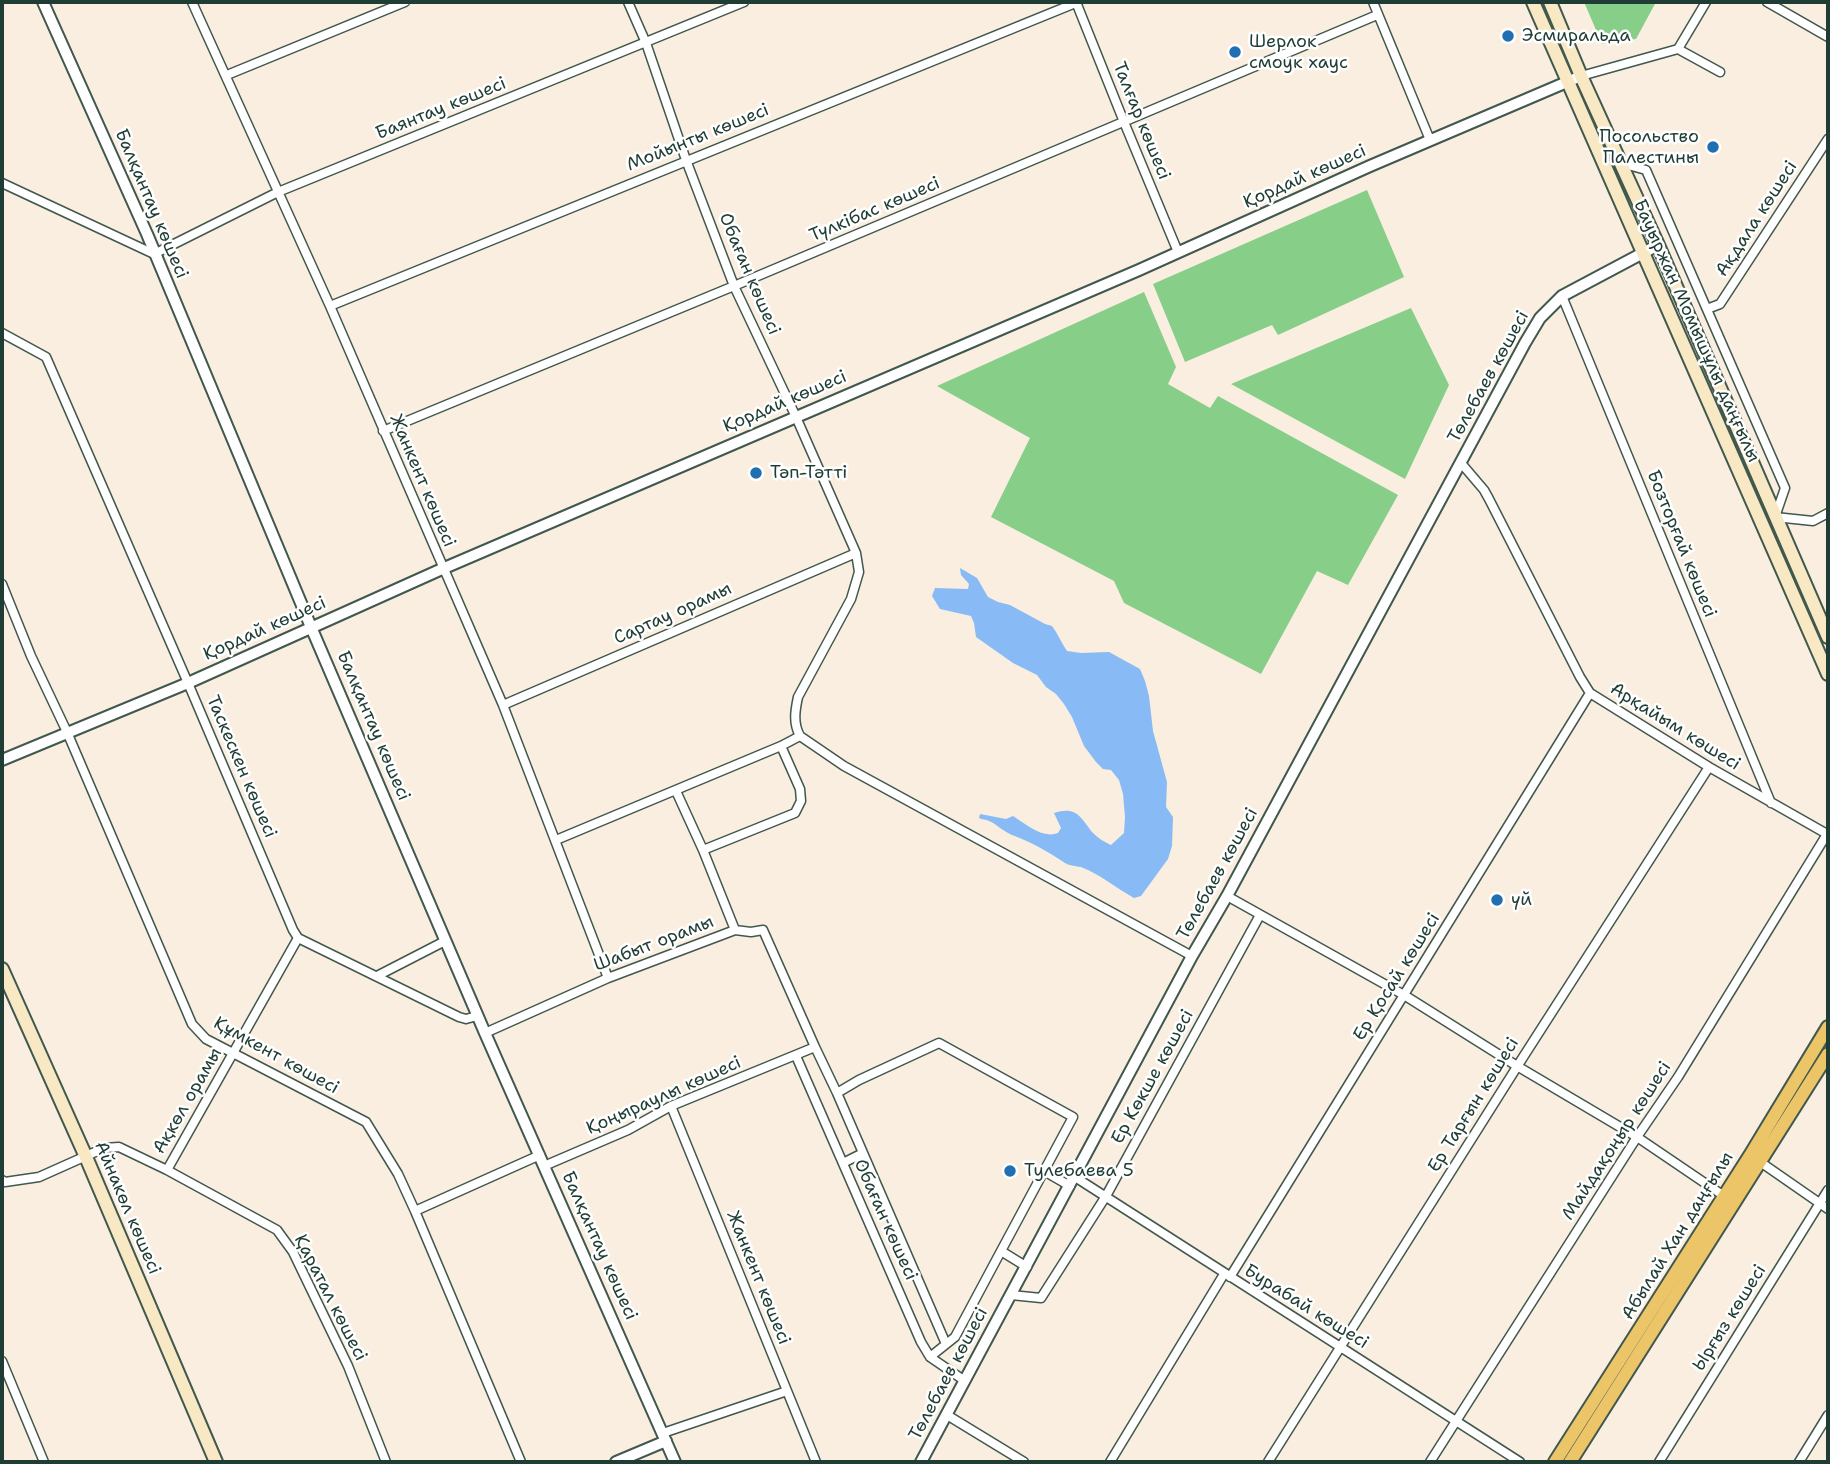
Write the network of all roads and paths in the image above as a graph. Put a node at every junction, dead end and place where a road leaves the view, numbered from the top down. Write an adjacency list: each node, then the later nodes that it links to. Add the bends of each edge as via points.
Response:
1 (43, 2): 30 (street, Балқантау көшесі)
2 (192, 2): 17 (street, Жанкент көшесі)
3 (405, 2): 17 (street)
4 (628, 2): 14 (street, Обаған көшесі)
5 (744, 2): 14 (street, Баянтау көшесі)
6 (1076, 2): 20 (street, Талғар көшесі); 23 (street, Мойынты көшесі)
7 (1373, 2): 12 (street)
8 (1533, 2): 19 (main road, Бауыржан Момышұлы даңғылы)
9 (1550, 2): 18 (main road, Бауыржан Момышұлы даңғылы)
10 (1706, 2): 15 (street)
11 (1767, 2): 13 (street)
12 (1377, 15): 20 (street, Түлкібас көшесі); 22 (street)
13 (1828, 37)
14 (646, 43): 23 (street, Обаған көшесі); 26 (street, Баянтау көшесі)
15 (1678, 49): 16 (street); 18 (street)
16 (1720, 72)
17 (227, 75): 26 (street, Жанкент көшесі)
18 (1581, 76): 19 (street, Қордай көшесі); 24 (main road, Бауыржан Момышұлы даңғылы)
19 (1567, 82): 22 (street, Қордай көшесі); 29 (main road, Бауыржан Момышұлы даңғылы)
20 (1124, 122): 28 (street, Талғар көшесі); 31 (street, Түлкібас көшесі)
21 (1828, 139): 34 (street, Ақдала көшесі, via 1720,304)
22 (1430, 141): 28 (street, Қордай көшесі)
23 (686, 160): 31 (street, Обаған көшесі); 33 (street, Мойынты көшесі)
24 (1621, 163): 27 (main road, Бауыржан Момышұлы даңғылы); 34 (street, via 1646,170)
25 (2, 183): 30 (street)
26 (278, 192): 30 (street, Баянтау көшесі); 33 (street, Жанкент көшесі)
27 (1658, 245): 29 (street, Төлебаев көшесі); 40 (main road, Бауыржан Момышұлы даңғылы)
28 (1178, 252): 36 (street, Қордай көшесі)
29 (1643, 253): 32 (street, Төлебаев көшесі); 46 (main road, Бауыржан Момышұлы даңғылы)
30 (154, 254): 44 (street, Балқантау көшесі)
31 (734, 286): 36 (street, Обаған көшесі); 37 (street, Түлкібас көшесі)
32 (1562, 296): 38 (street, Төлебаев көшесі, via 1540,318); 56 (street, Бозторғай көшесі)
33 (330, 306): 37 (street, Жанкент көшесі)
34 (1707, 309): 40 (street, via 1785,488)
35 (2, 332): 47 (street, Таскескен көшесі, via 46,357)
36 (796, 416): 41 (street, Обаған көшесі); 42 (street, Қордай көшесі)
37 (383, 431): 42 (street, Жанкент көшесі)
38 (1461, 463): 48 (street, Арқайым көшесі, via 1484,490); 60 (street, Төлебаев көшесі)
39 (1828, 513): 40 (street, via 1812,520)
40 (1775, 517): 45 (main road, Бауыржан Момышұлы даңғылы)
41 (856, 553): 49 (street, Сартау орамы); 51 (street, via 859,572 851,599 798,697 794,713)
42 (442, 569): 44 (street, Қордай көшесі); 49 (street, Жанкент көшесі)
43 (2, 584): 50 (street, Құмкент көшесі)
44 (312, 627): 47 (street, Қордай көшесі); 64 (street, Балқантау көшесі)
45 (1828, 637)
46 (1828, 674)
47 (188, 683): 50 (street, Қордай көшесі); 63 (street, Таскескен көшесі)
48 (1590, 693): 54 (street, Арқайым көшесі); 69 (street, Ер Қосай көшесі)
49 (503, 705): 58 (street, Жанкент көшесі)
50 (67, 733): 53 (street, Қордай көшесі); 74 (street, Құмкент көшесі, via 192,1024 206,1040)
51 (800, 736): 52 (street); 65 (street, via 844,766)
52 (781, 746): 55 (street); 59 (street, via 800,789 795,813)
53 (2, 760)
54 (1709, 767): 56 (street, Арқайым көшесі); 77 (street, Ер Тарғын көшесі)
55 (676, 791): 58 (street); 59 (street, Шабыт орамы)
56 (1771, 803): 57 (street, Арқайым көшесі)
57 (1827, 834): 80 (street, Майдақоңыр көшесі)
58 (556, 841): 68 (street, Жанкент көшесі)
59 (703, 850): 62 (street, Шабыт орамы)
60 (1227, 896): 61 (street); 65 (street, Төлебаев көшесі)
61 (1260, 915): 69 (street); 91 (street, Ер Көкше көшесі)
62 (735, 930): 68 (street, Шабыт орамы); 73 (street, via 763,930)
63 (298, 938): 67 (street); 74 (street, Ақкөл орамы)
64 (445, 941): 67 (street); 70 (street, Балқантау көшесі)
65 (1192, 956): 89 (street, Төлебаев көшесі)
66 (2, 969): 82 (main road, Айнакөл көшесі)
67 (377, 976): 70 (street, via 459,1017)
68 (608, 978): 72 (street, Шабыт орамы)
69 (1404, 995): 77 (street); 98 (street, Ер Қосай көшесі)
70 (477, 1016): 72 (street, Балқантау көшесі)
71 (1828, 1027): 83 (main road, Абылай Хан даңғылы)
72 (485, 1033): 84 (street, Балқантау көшесі)
73 (815, 1047): 76 (street, Қоңыраулы көшесі); 78 (street)
74 (233, 1054): 86 (street, Ақкөл орамы); 95 (street, Құмкент көшесі, via 366,1122)
75 (1828, 1054): 83 (main road, Абылай Хан даңғылы)
76 (796, 1056): 79 (street, Қоңыраулы көшесі); 85 (street, Обаған көшесі)
77 (1517, 1066): 80 (street); 101 (street, Ер Тарғын көшесі)
78 (837, 1093): 81 (street); 87 (street, via 939,1043 1073,1117)
79 (671, 1107): 84 (street, Қоңыраулы көшесі, via 628,1130); 105 (street, Жанкент көшесі)
80 (1637, 1137): 92 (street); 108 (street, Майдақоңыр көшесі)
81 (863, 1153): 85 (street); 100 (street)
82 (86, 1157): 86 (street, Қаратал көшесі, via 104,1147 118,1146); 88 (street, Қаратал көшесі, via 39,1177); 111 (main road, Айнакөл көшесі)
83 (1756, 1158): 92 (main road, Абылай Хан даңғылы); 93 (street); 124 (main road, Абылай Хан даңғылы)
84 (542, 1161): 95 (street, Қоңыраулы көшесі); 109 (street, Балқантау көшесі)
85 (843, 1163): 102 (street, Обаған көшесі)
86 (167, 1170): 112 (street, Қаратал көшесі, via 277,1230 293,1252 348,1366)
87 (1044, 1171): 89 (street, Бурабай көшесі); 96 (street)
88 (3, 1181)
89 (1072, 1182): 91 (street, Бурабай көшесі); 97 (street, Төлебаев көшесі)
90 (1828, 1190): 93 (street, Ырғыз көшесі)
91 (1106, 1196): 98 (street, Бурабай көшесі); 99 (street, Ер Көкше көшесі, via 1041,1298)
92 (1724, 1196): 123 (main road, Абылай Хан даңғылы)
93 (1820, 1203): 94 (street); 125 (street, Ырғыз көшесі)
94 (1828, 1209)
95 (415, 1211): 113 (street, Құмкент көшесі)
96 (1001, 1251): 97 (street); 100 (street, via 955,1337)
97 (1027, 1267): 99 (street, Төлебаев көшесі)
98 (1227, 1275): 101 (street, Бурабай көшесі); 119 (street, Ер Қосай көшесі)
99 (1011, 1296): 104 (street, Төлебаев көшесі)
100 (946, 1344): 102 (street)
101 (1340, 1347): 108 (street, Бурабай көшесі); 120 (street, Ер Тарғын көшесі)
102 (930, 1357): 104 (street, Обаған көшесі)
103 (2, 1361): 110 (street)
104 (965, 1381): 106 (street, Төлебаев көшесі)
105 (787, 1391): 109 (street); 116 (street, Жанкент көшесі)
106 (947, 1415): 117 (street, Төлебаев көшесі); 118 (street)
107 (1828, 1415): 126 (street)
108 (1455, 1421): 121 (street, Майдақоңыр көшесі); 122 (street, Бурабай көшесі)
109 (664, 1437): 114 (street); 115 (street, Балқантау көшесі)
110 (44, 1462)
111 (216, 1462)
112 (386, 1462)
113 (521, 1462)
114 (616, 1462)
115 (675, 1462)
116 (816, 1462)
117 (921, 1462)
118 (1024, 1462)
119 (1110, 1462)
120 (1268, 1462)
121 (1430, 1462)
122 (1520, 1462)
123 (1555, 1462)
124 (1570, 1462)
125 (1659, 1462)
126 (1799, 1462)

